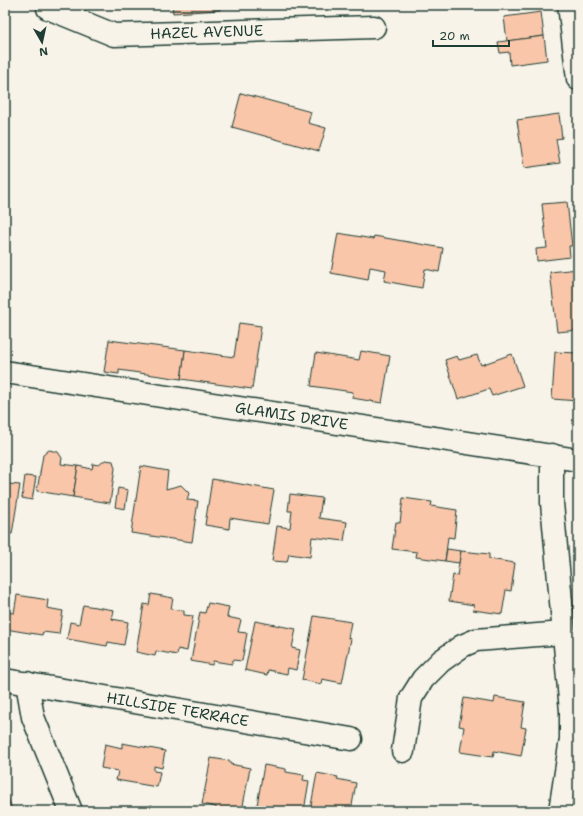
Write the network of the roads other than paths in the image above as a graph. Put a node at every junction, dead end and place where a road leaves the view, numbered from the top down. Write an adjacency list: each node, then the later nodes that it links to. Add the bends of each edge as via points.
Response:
1 (48, 5): 3 (street, HAZEL AVENUE, via 48,8 114,35)
2 (569, 5): 4 (street)
3 (374, 27)
4 (578, 79)
5 (5, 372): 6 (street, GLAMIS DRIVE)
6 (552, 455): 7 (street, GLAMIS DRIVE); 8 (street, via 552,503)
7 (578, 460)
8 (563, 633): 12 (street); 13 (street, via 476,640 440,661 423,678 411,698)
9 (5, 680): 10 (street, HILLSIDE TERRACE)
10 (27, 683): 11 (street, HILLSIDE TERRACE); 14 (street, via 33,717)
11 (351, 739)
12 (575, 740): 15 (street)
13 (404, 751)
14 (70, 811)
15 (560, 811)

